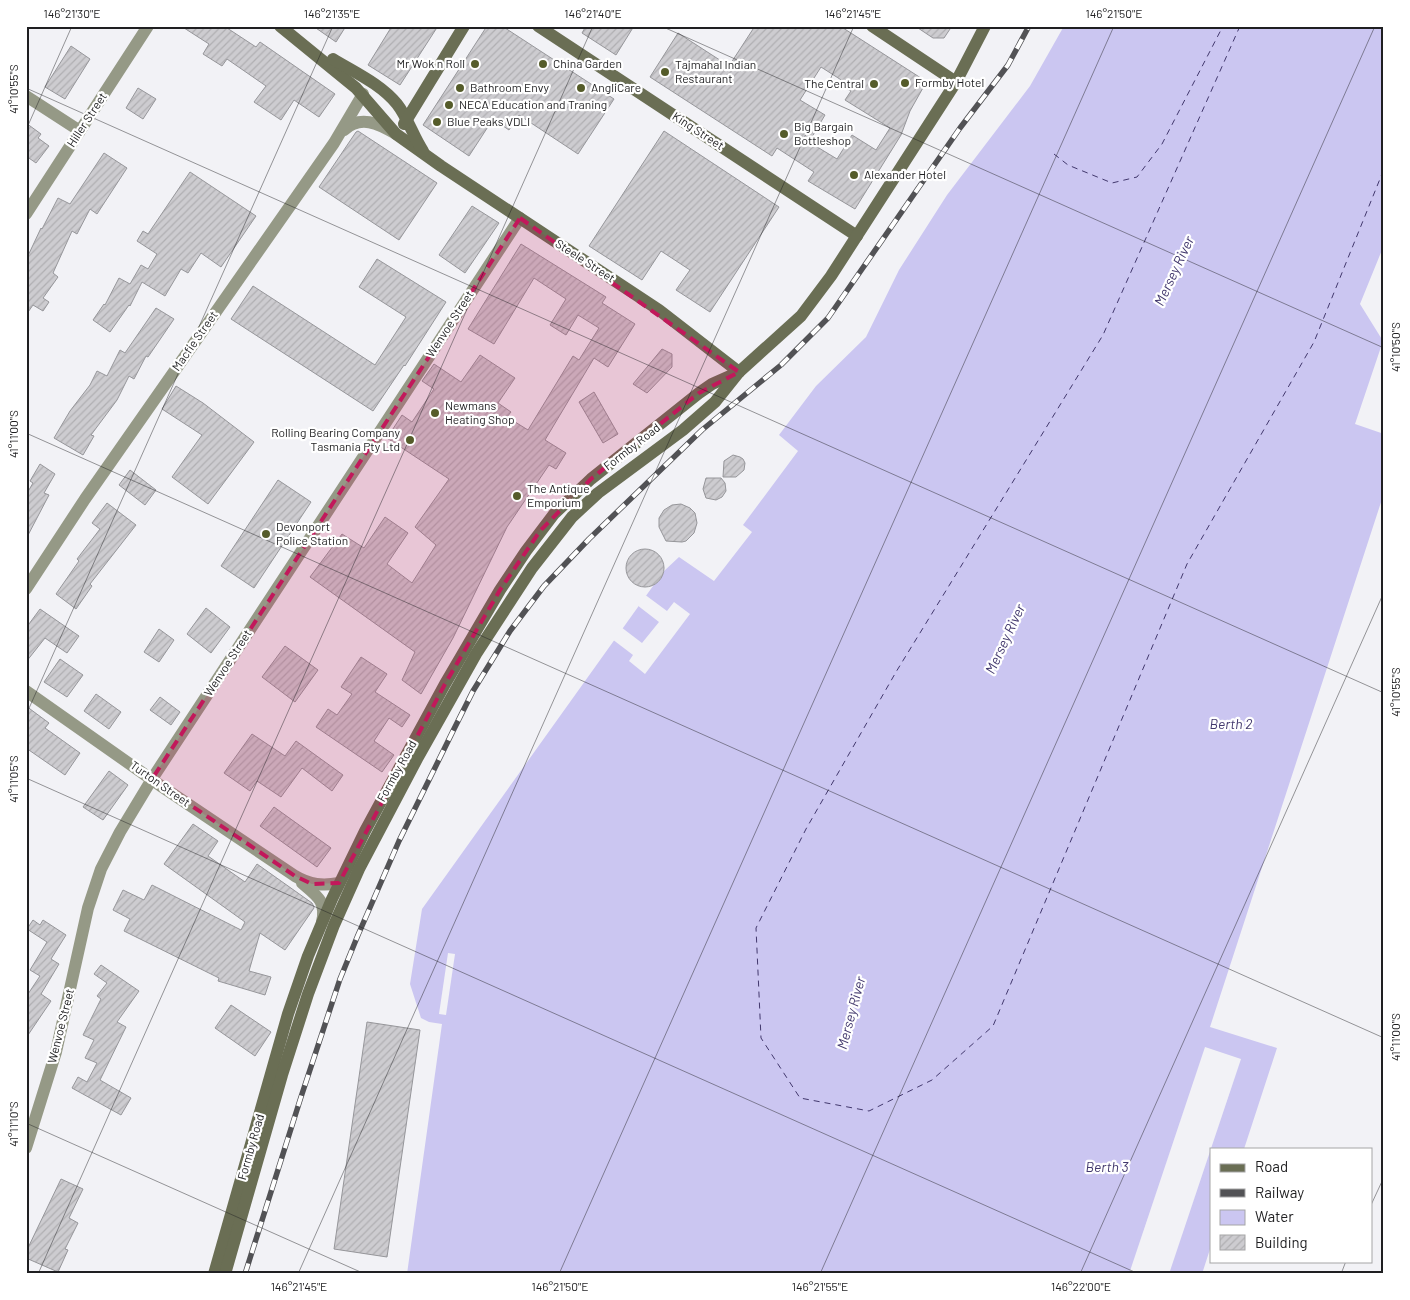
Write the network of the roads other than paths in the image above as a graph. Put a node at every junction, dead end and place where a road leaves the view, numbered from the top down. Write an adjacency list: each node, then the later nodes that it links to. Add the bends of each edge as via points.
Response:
1 (148, 26): 11 (street, Hiller Street)
2 (280, 26): 8 (main road, Steele Street); 10 (main road, Steele Street, via 384,92 396,102)
3 (464, 26): 10 (main road)
4 (538, 26): 17 (main road, King Street)
5 (872, 26): 7 (main road)
6 (985, 26): 7 (main road, Formby Road)
7 (956, 82): 17 (main road, Formby Road)
8 (363, 94): 12 (main road, Steele Street); 13 (street, Macfie Street)
9 (26, 96): 11 (street)
10 (407, 120): 12 (main road); 14 (main road, Steele Street)
11 (80, 131): 15 (street, Hiller Street)
12 (396, 134): 13 (street, via 359,121); 14 (main road, Steele Street)
13 (338, 136): 19 (street, Macfie Street, via 84,500)
14 (426, 155): 16 (main road, Steele Street)
15 (26, 214)
16 (520, 218): 18 (main road, Steele Street, via 659,310); 21 (street, Wenvoe Street)
17 (857, 236): 18 (main road, Formby Road, via 801,316)
18 (739, 372): 23 (main road, Formby Road, via 699,393 591,479 540,531 500,590 445,684); 27 (main road, Formby Road, via 716,402 598,493 572,518 532,568 466,671 359,869 334,925 282,1075)
19 (26, 589)
20 (26, 691): 21 (street, Turton Street)
21 (152, 779): 22 (street, Turton Street); 25 (street, Wenvoe Street, via 101,869 88,908 56,1052)
22 (295, 876): 23 (street, Turton Street, via 312,884); 24 (street, Turton Street, via 320,899 324,912)
23 (340, 883): 24 (main road, Formby Road)
24 (322, 923): 26 (main road, Formby Road, via 288,1014)
25 (26, 1148)
26 (214, 1274)
27 (225, 1274)

